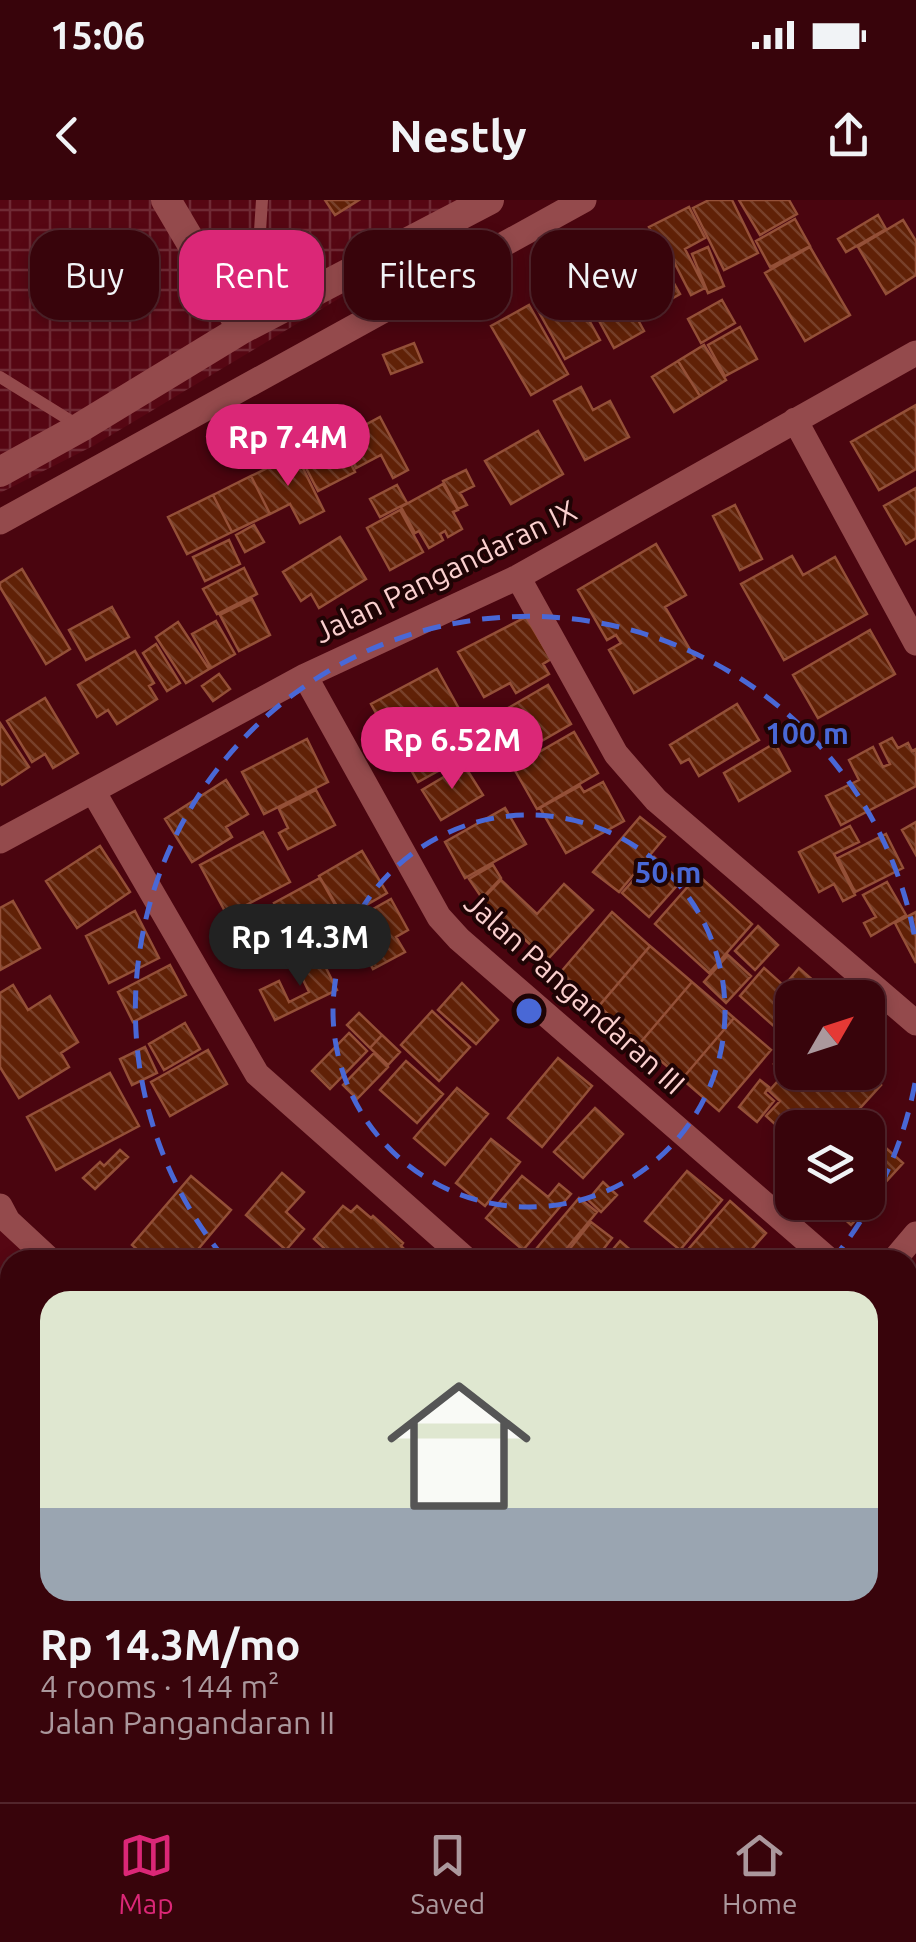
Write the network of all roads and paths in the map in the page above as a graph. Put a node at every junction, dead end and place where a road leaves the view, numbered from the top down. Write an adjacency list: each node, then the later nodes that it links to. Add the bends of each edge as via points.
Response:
1 (166, 200): 5 (street)
2 (262, 200): 6 (lane)
3 (490, 200): 8 (street)
4 (584, 200): 14 (street)
5 (184, 230)
6 (260, 230)
7 (237, 320): 8 (street)
8 (242, 329): 12 (street)
9 (916, 353): 11 (street, Jalan Pangandaran IX)
10 (0, 376): 12 (lane)
11 (795, 420): 15 (street, Jalan Pangandaran IX); 16 (street)
12 (81, 428): 13 (street)
13 (0, 472)
14 (0, 522)
15 (518, 577): 17 (street, Jalan Pangandaran IX); 20 (street, via 630,774)
16 (916, 643)
17 (304, 676): 18 (street, Jalan Pangandaran IX); 24 (street, Jalan Pangandaran III, via 439,917)
18 (93, 791): 19 (street, Jalan Pangandaran IX); 23 (street, via 257,1074)
19 (0, 841)
20 (916, 1023)
21 (1, 1211): 22 (street)
22 (39, 1250)
23 (456, 1250)
24 (818, 1250)

